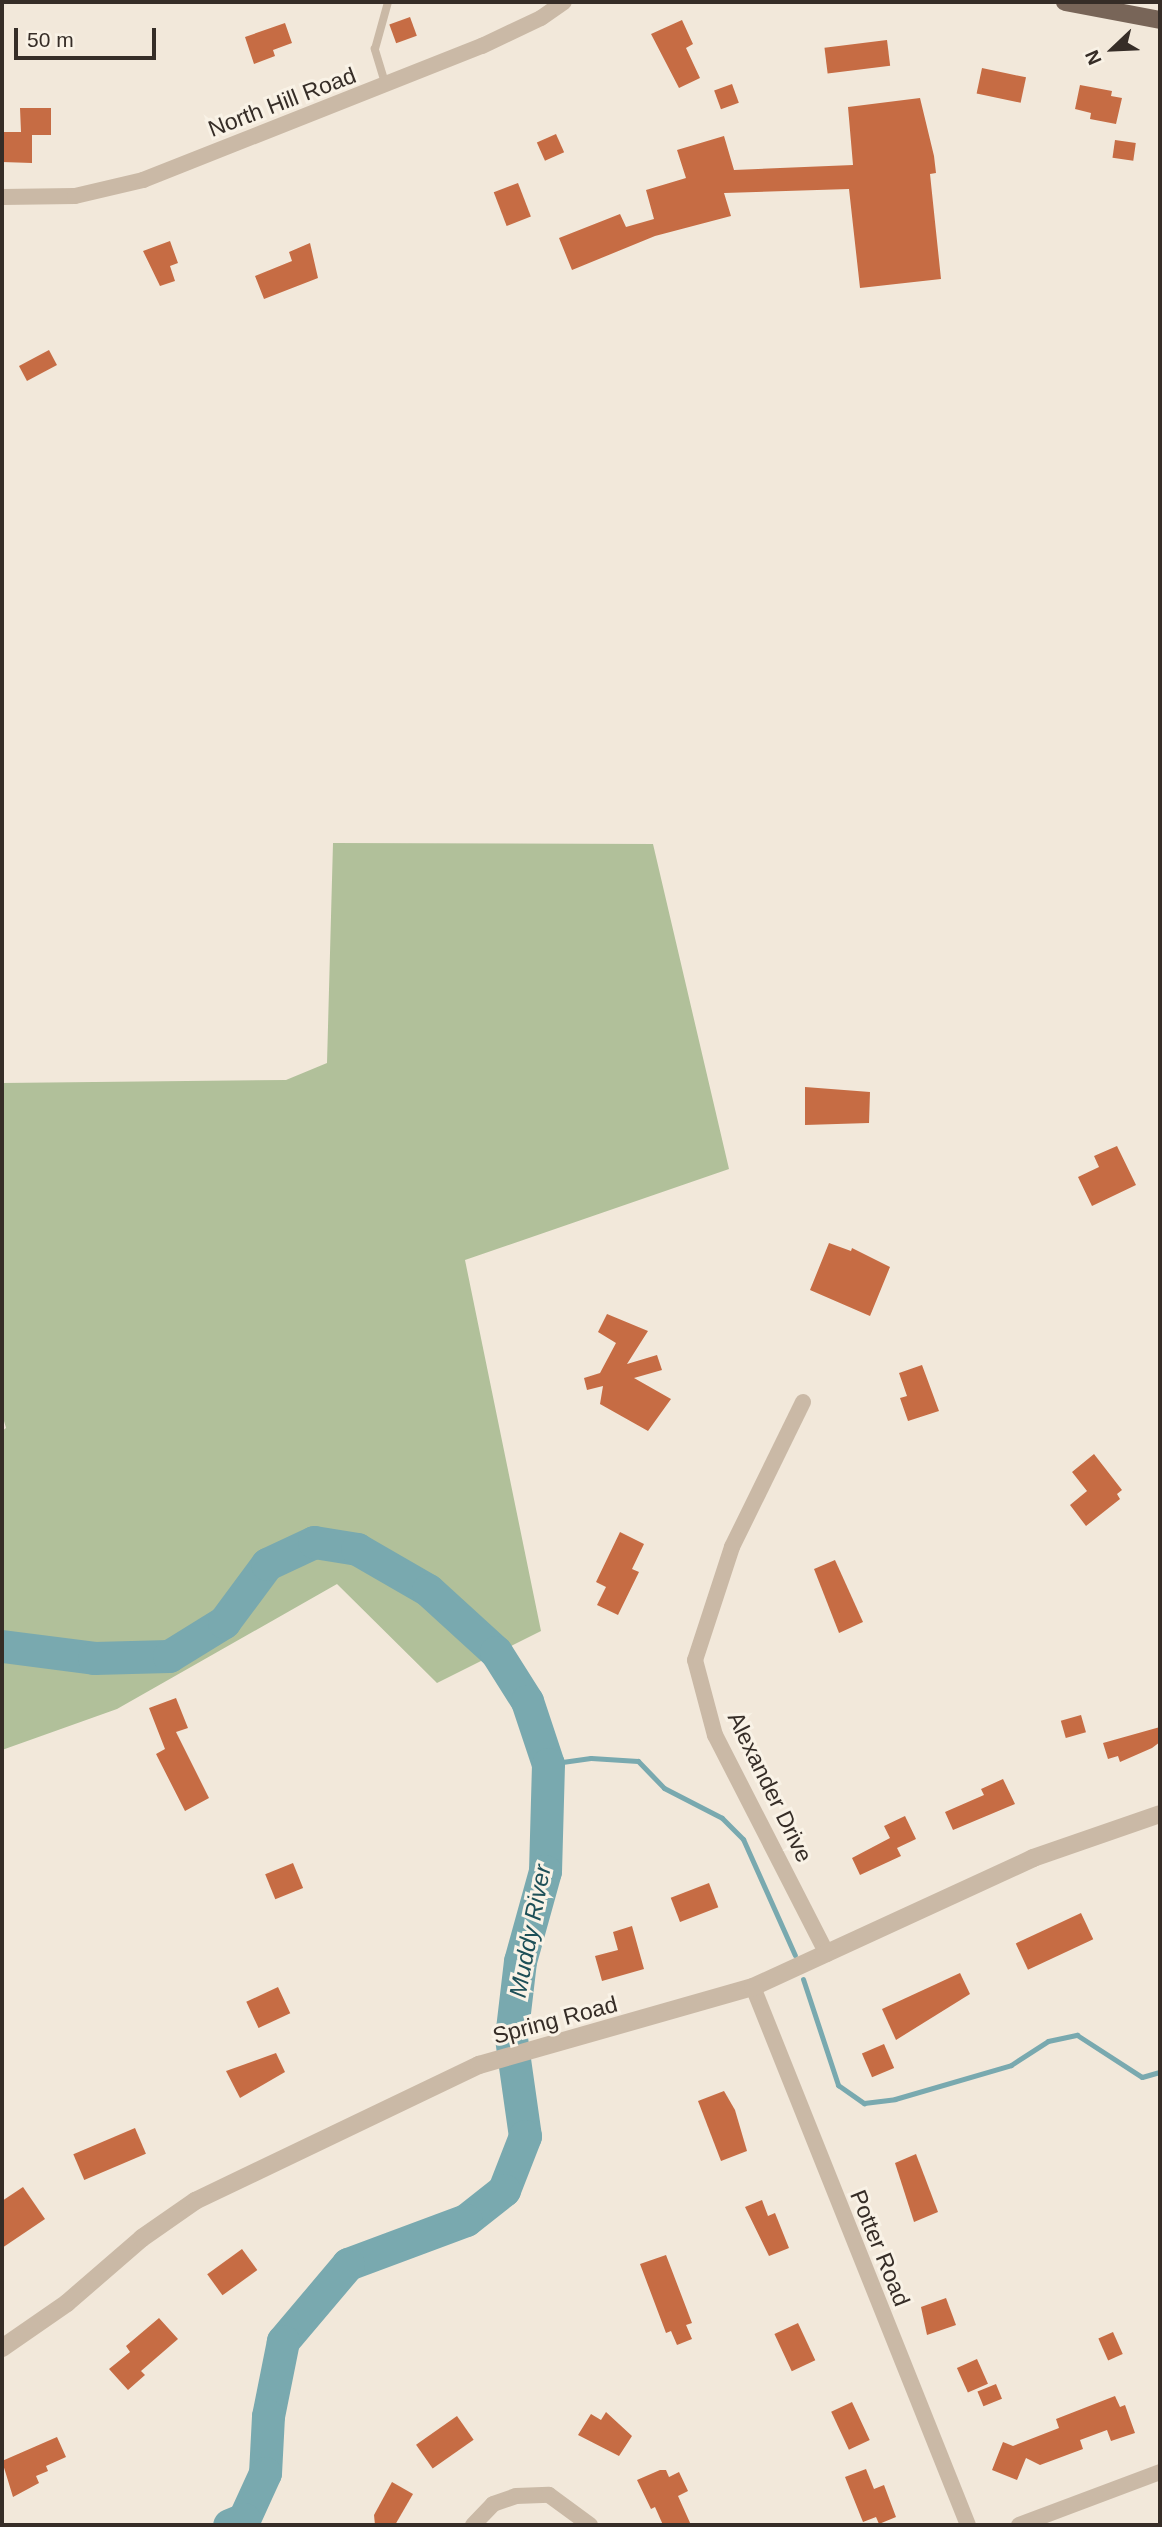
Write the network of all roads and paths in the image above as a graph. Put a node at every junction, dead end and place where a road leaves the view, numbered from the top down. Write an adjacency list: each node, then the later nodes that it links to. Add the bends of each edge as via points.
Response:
1 (388, 2): 5 (lane, via 375,49)
2 (564, 2): 5 (street, North Hill Road, via 541,18)
3 (1065, 2): 4 (main road)
4 (1160, 20)
5 (386, 86): 6 (street, North Hill Road, via 120,187 75,196)
6 (2, 197)
7 (803, 1402): 9 (street, Alexander Drive, via 732,1546 695,1660 715,1735)
8 (1160, 1815): 9 (street, Spring Road, via 1033,1858)
9 (827, 1954): 10 (street, Spring Road)
10 (753, 1987): 11 (street, Spring Road, via 496,2060 195,2200 142,2238 67,2303); 15 (street, Potter Road)
11 (2, 2348)
12 (1160, 2472): 16 (street)
13 (473, 2525): 14 (street, via 493,2504 516,2496 550,2495)
14 (590, 2525)
15 (968, 2525)
16 (1019, 2525)

